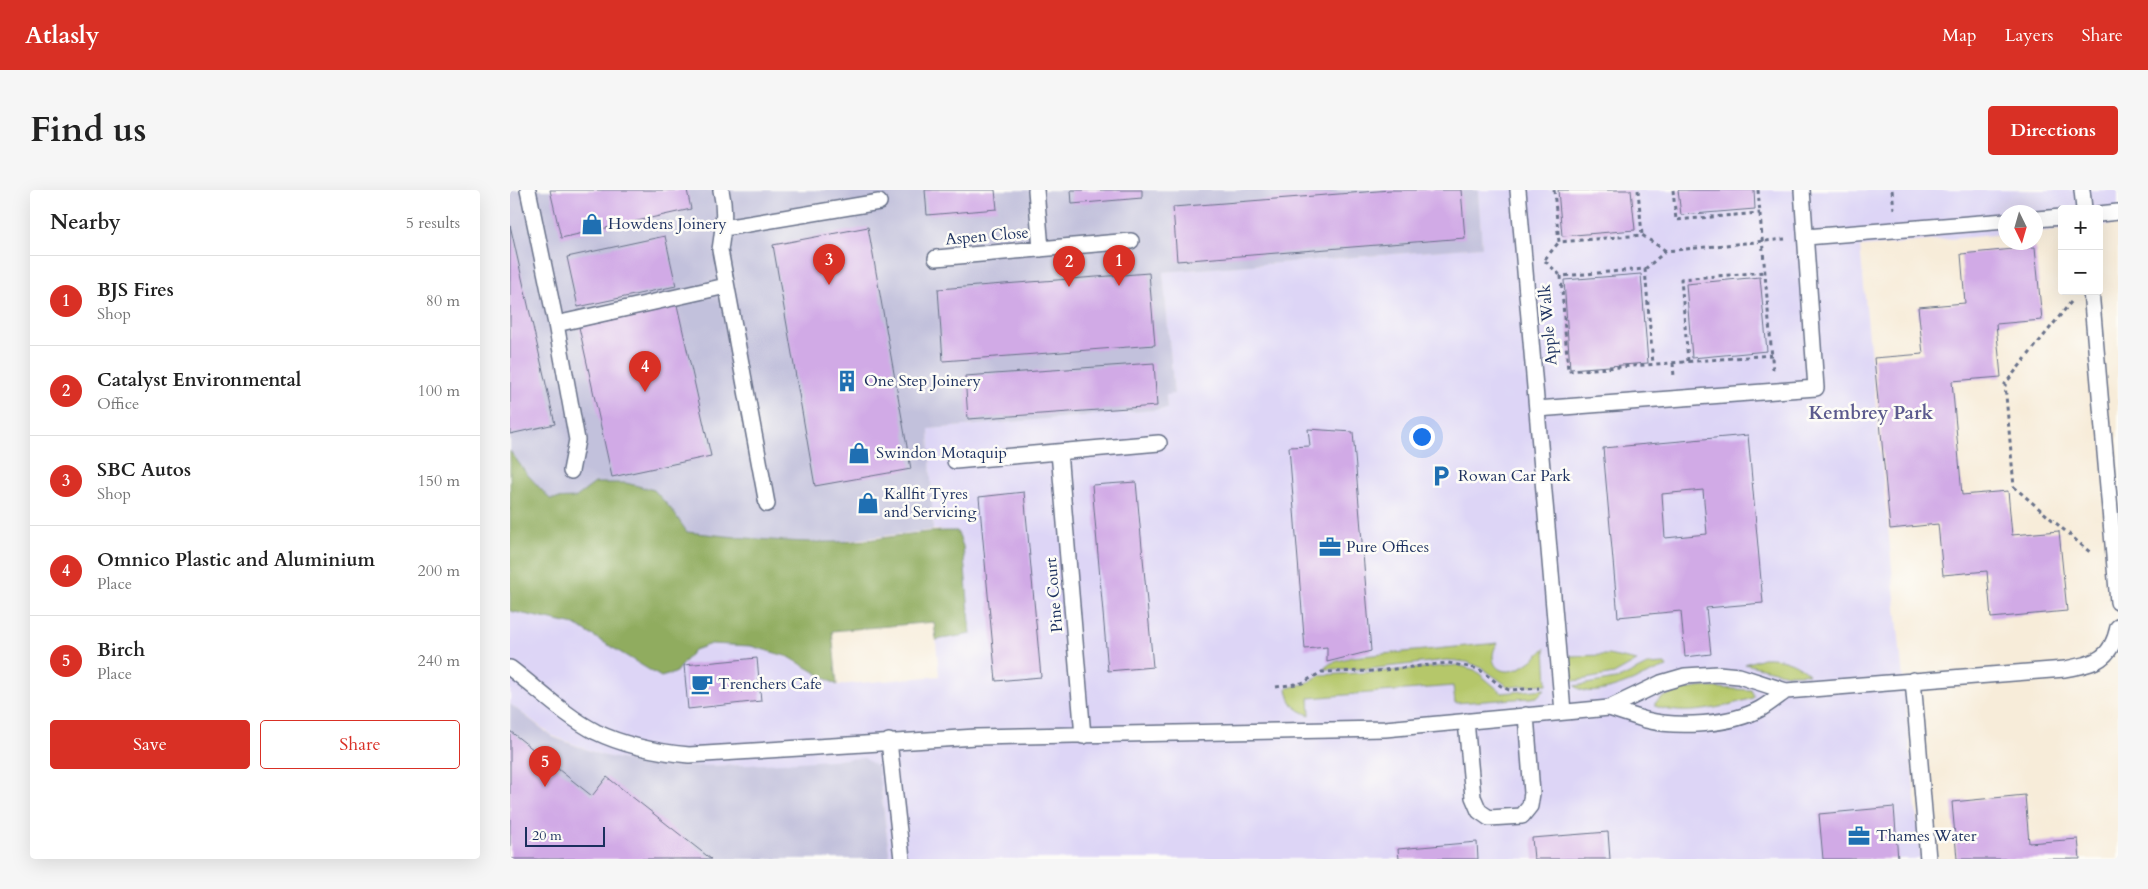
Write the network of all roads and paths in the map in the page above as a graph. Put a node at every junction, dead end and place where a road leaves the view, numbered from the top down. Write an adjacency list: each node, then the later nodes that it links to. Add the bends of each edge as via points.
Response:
1 (528, 190): 32 (lane)
2 (721, 190): 19 (lane)
3 (1036, 190): 24 (lane, Aspen Close)
4 (1518, 190): 37 (lane)
5 (1554, 190): 20 (path, via 1559,242)
6 (1638, 190): 20 (path)
7 (1673, 190): 14 (path, via 1676,220)
8 (1758, 190): 14 (path)
9 (1802, 190): 21 (lane)
10 (2082, 190): 12 (lane)
11 (879, 202): 19 (lane)
12 (2084, 205)
13 (2118, 212): 15 (lane)
14 (1760, 213): 23 (path)
15 (2103, 214)
16 (2058, 217): 17 (lane)
17 (2043, 218)
18 (1998, 222): 21 (lane)
19 (724, 228): 29 (lane, via 720,250)
20 (1642, 235): 25 (path)
21 (1806, 237): 23 (path); 36 (lane, via 1816,388)
22 (1131, 241): 24 (lane, Aspen Close)
23 (1762, 241): 25 (path); 28 (path)
24 (1041, 249): 26 (lane, Aspen Close)
25 (1666, 250): 27 (path)
26 (936, 258)
27 (1645, 269): 35 (path); 35 (path, Apple Walk, via 1561,276 1568,371)
28 (1765, 272): 33 (path); 34 (path, via 1681,279)
29 (726, 286): 32 (lane); 42 (lane)
30 (2087, 295): 43 (path, via 2074,298 2005,384 2013,478 2014,487 2094,556)
31 (2091, 295): 43 (lane)
32 (556, 324): 41 (lane, via 577,440)
33 (1772, 355): 34 (path, Apple Walk); 36 (path)
34 (1688, 362): 35 (path, Apple Walk)
35 (1653, 364)
36 (1775, 391): 37 (lane)
37 (1537, 409): 49 (lane)
38 (1159, 443): 39 (lane)
39 (1059, 452): 40 (lane); 56 (lane, Pine Court)
40 (955, 461)
41 (571, 470)
42 (767, 504)
43 (2114, 554): 44 (lane)
44 (2118, 602)
45 (2118, 627): 46 (lane)
46 (2115, 649): 48 (lane, via 2088,664 2065,669)
47 (510, 668): 57 (lane, via 596,732 656,752 689,755)
48 (1913, 680): 51 (lane); 59 (lane)
49 (1560, 686): 50 (path, via 1509,690 1478,669 1448,663 1376,671 1322,672 1302,683); 53 (lane)
50 (1276, 687)
51 (1786, 691): 52 (lane, via 1738,676 1685,676 1661,683); 52 (lane, via 1760,709 1736,718 1705,722 1672,724)
52 (1609, 708): 53 (lane)
53 (1562, 712): 54 (lane)
54 (1526, 715): 55 (lane); 55 (lane, via 1532,793 1530,806 1522,816 1504,818 1489,818 1478,811)
55 (1466, 721): 56 (lane, via 1385,729)
56 (1083, 736): 57 (lane)
57 (889, 741): 58 (lane)
58 (902, 859)
59 (1928, 859)

